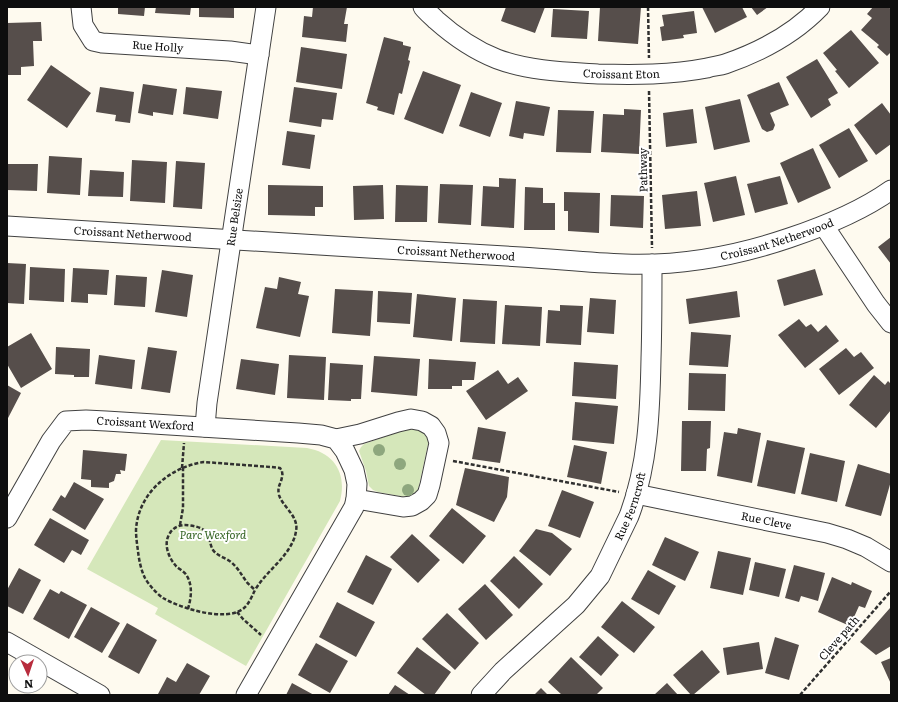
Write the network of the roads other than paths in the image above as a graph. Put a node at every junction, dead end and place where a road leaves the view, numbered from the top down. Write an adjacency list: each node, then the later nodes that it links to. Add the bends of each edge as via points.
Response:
1 (81, 7): 5 (street, Rue Holly, via 83,26 93,41)
2 (266, 7): 5 (street, Rue Belsize)
3 (423, 7): 4 (street, Croissant Eton, via 449,32 471,47 497,59 528,67 573,73 621,75 672,74 724,64 772,44 791,32)
4 (820, 7)
5 (259, 54): 9 (street, Rue Belsize)
6 (891, 190): 8 (street, Croissant Netherwood, via 877,200)
7 (7, 226): 9 (street, Croissant Netherwood)
8 (824, 226): 10 (street, Croissant Netherwood, via 768,245 709,259 676,262); 11 (street)
9 (231, 240): 10 (street, Croissant Netherwood, via 625,264); 12 (street, Rue Belsize)
10 (652, 257): 14 (street, Rue Ferncroft, via 649,427 646,448)
11 (891, 323)
12 (205, 426): 13 (street, Croissant Wexford, via 321,435); 16 (street, Croissant Wexford, via 66,421 51,441)
13 (336, 439): 15 (street, via 354,470 357,484); 15 (street, Croissant Wexford, via 411,419 431,426 436,433 438,443 430,485 427,495 421,501 412,506 403,506)
14 (630, 493): 17 (street, Rue Cleve, via 828,533 866,547); 21 (street, Rue Ferncroft, via 629,516 600,576 576,605 503,671)
15 (356, 499): 20 (street)
16 (7, 518)
17 (891, 562)
18 (7, 642): 19 (street)
19 (100, 695)
20 (246, 695)
21 (481, 695)

